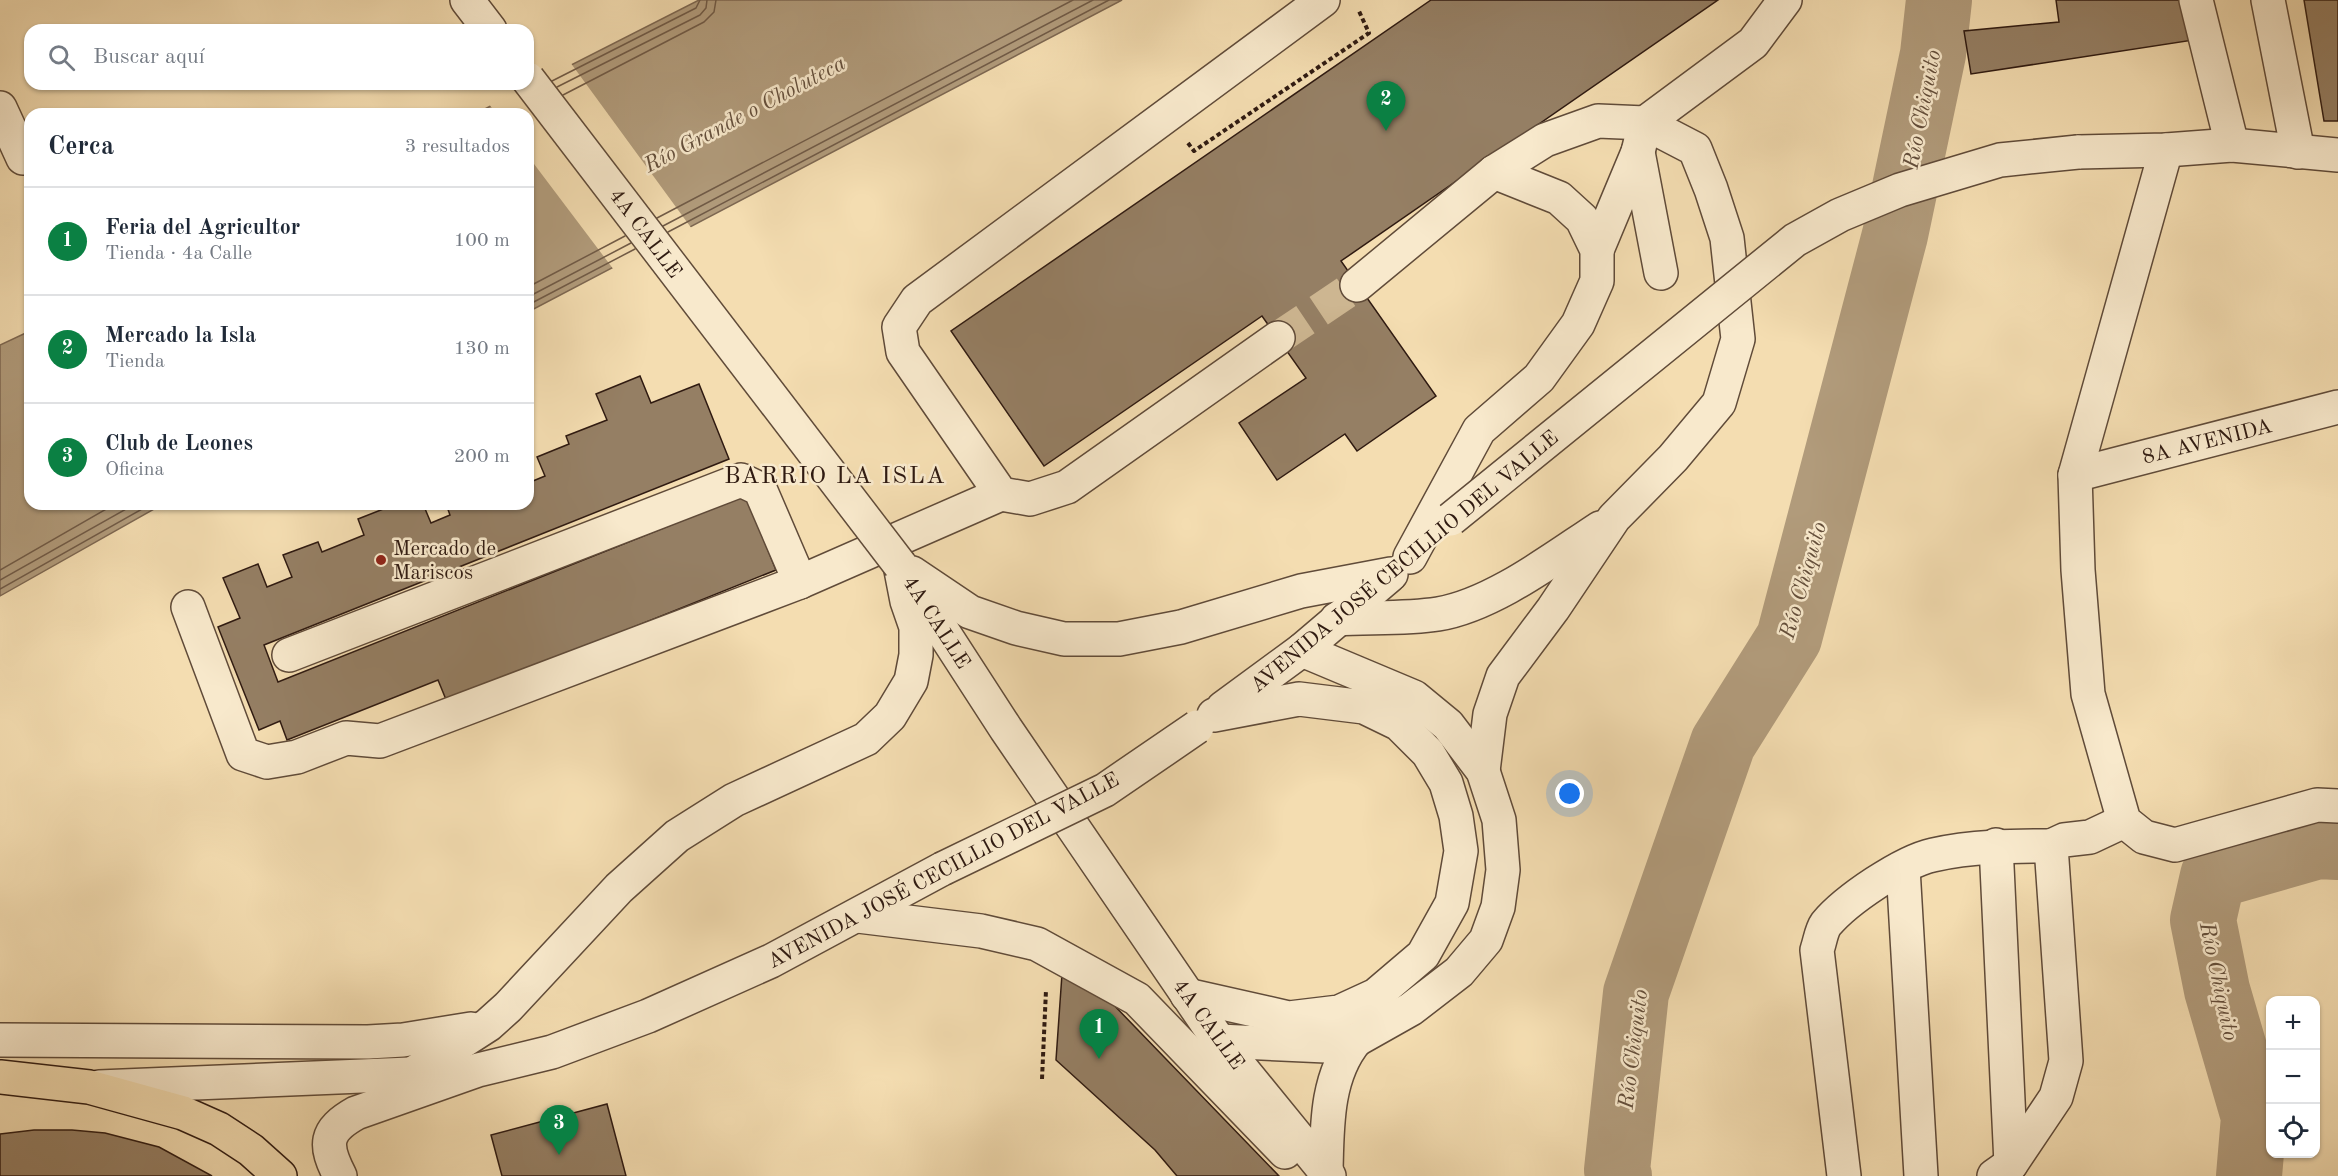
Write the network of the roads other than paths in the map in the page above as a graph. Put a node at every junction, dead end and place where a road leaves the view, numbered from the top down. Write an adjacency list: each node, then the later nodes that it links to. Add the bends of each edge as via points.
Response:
1 (1323, 0): 20 (street, via 917,300 899,327 903,352)
2 (1785, 0): 7 (street, via 1753,44)
3 (2196, 0): 8 (street)
4 (2268, 0): 10 (street)
5 (534, 87): 22 (street, 4A CALLE, bridge)
6 (0, 108): 12 (street)
7 (1642, 137): 13 (street, via 1598,122 1545,140); 14 (street); 15 (street); 21 (street, via 1695,149 1727,238 1738,339 1719,403 1673,458)
8 (2232, 145): 9 (street, AVENIDA JOSÉ CECILLIO DEL VALLE); 10 (street, AVENIDA JOSÉ CECILLIO DEL VALLE)
9 (2166, 150): 19 (street); 23 (street, AVENIDA JOSÉ CECILLIO DEL VALLE, bridge, via 2078,152 2000,160 1900,190 1840,215 1795,240 1451,519)
10 (2298, 152): 11 (street, AVENIDA JOSÉ CECILLIO DEL VALLE)
11 (2338, 155)
12 (23, 158)
13 (1494, 171): 14 (street, via 1559,198 1582,219); 16 (street)
14 (1597, 250): 23 (street, via 1597,280 1578,324 1539,378 1479,430)
15 (1661, 273)
16 (1357, 285)
17 (1278, 338): 20 (street, via 1067,487 1030,499)
18 (2338, 407): 19 (street, 8A AVENIDA)
19 (2075, 475): 32 (street, via 2088,694)
20 (1000, 494): 24 (street)
21 (1614, 518): 26 (street, via 1485,599 1439,614); 30 (street, via 1503,676 1490,714)
22 (900, 565): 23 (street, via 970,612 1064,639 1119,639 1181,627); 37 (street, 4A CALLE, via 1006,729); 38 (street, via 916,627 916,655 910,681 890,716 866,739 734,800 677,836 619,888)
23 (1401, 566): 26 (street, AVENIDA JOSÉ CECILLIO DEL VALLE)
24 (800, 582): 25 (street, via 380,741 346,738 297,758 267,762 243,754); 28 (street, via 760,489 741,480)
25 (188, 607)
26 (1337, 619): 27 (street, AVENIDA JOSÉ CECILLIO DEL VALLE)
27 (1302, 650): 29 (street, AVENIDA JOSÉ CECILLIO DEL VALLE); 30 (street, via 1414,698 1448,725)
28 (289, 655)
29 (1206, 721): 36 (street, AVENIDA JOSÉ CECILLIO DEL VALLE, bridge, via 1105,790 942,869); 37 (street, via 1299,699 1364,707 1399,724 1428,753 1446,783 1461,851 1452,903 1423,955 1376,995 1339,1012 1289,1018)
30 (1483, 771): 40 (street, via 1499,820 1503,870 1498,907 1486,940 1459,972 1411,1009)
31 (2338, 806): 32 (street, via 2317,805 2175,845 2144,837)
32 (2124, 821): 34 (street, via 2090,837)
33 (1996, 845): 34 (street); 35 (street, via 1931,855); 46 (street)
34 (2051, 846): 46 (street, via 2066,1061 2056,1097)
35 (1903, 868): 50 (street, via 1860,893 1825,926 1817,950); 51 (street)
36 (858, 916): 42 (street, AVENIDA JOSÉ CECILLIO DEL VALLE, via 648,1017 552,1052); 47 (street, via 981,931 1037,944 1137,999 1284,1151)
37 (1187, 994): 41 (street, 4A CALLE)
38 (498, 1016): 39 (street, via 443,1035 368,1042); 43 (street)
39 (0, 1040)
40 (1356, 1040): 41 (street, via 1326,1047); 47 (street, via 1345,1053 1328,1110)
41 (1219, 1041): 47 (street, 4A CALLE)
42 (478, 1070): 43 (street, AVENIDA JOSÉ CECILLIO DEL VALLE); 49 (street, AVENIDA JOSÉ CECILLIO DEL VALLE, via 342,1121 331,1132 329,1149)
43 (412, 1074): 45 (street, AVENIDA JOSÉ CECILLIO DEL VALLE)
44 (2, 1084): 45 (main road)
45 (89, 1087): 48 (main road, via 183,1113 219,1129)
46 (2003, 1170)
47 (1320, 1175)
48 (280, 1176)
49 (340, 1176)
50 (1844, 1176)
51 (1921, 1176)

